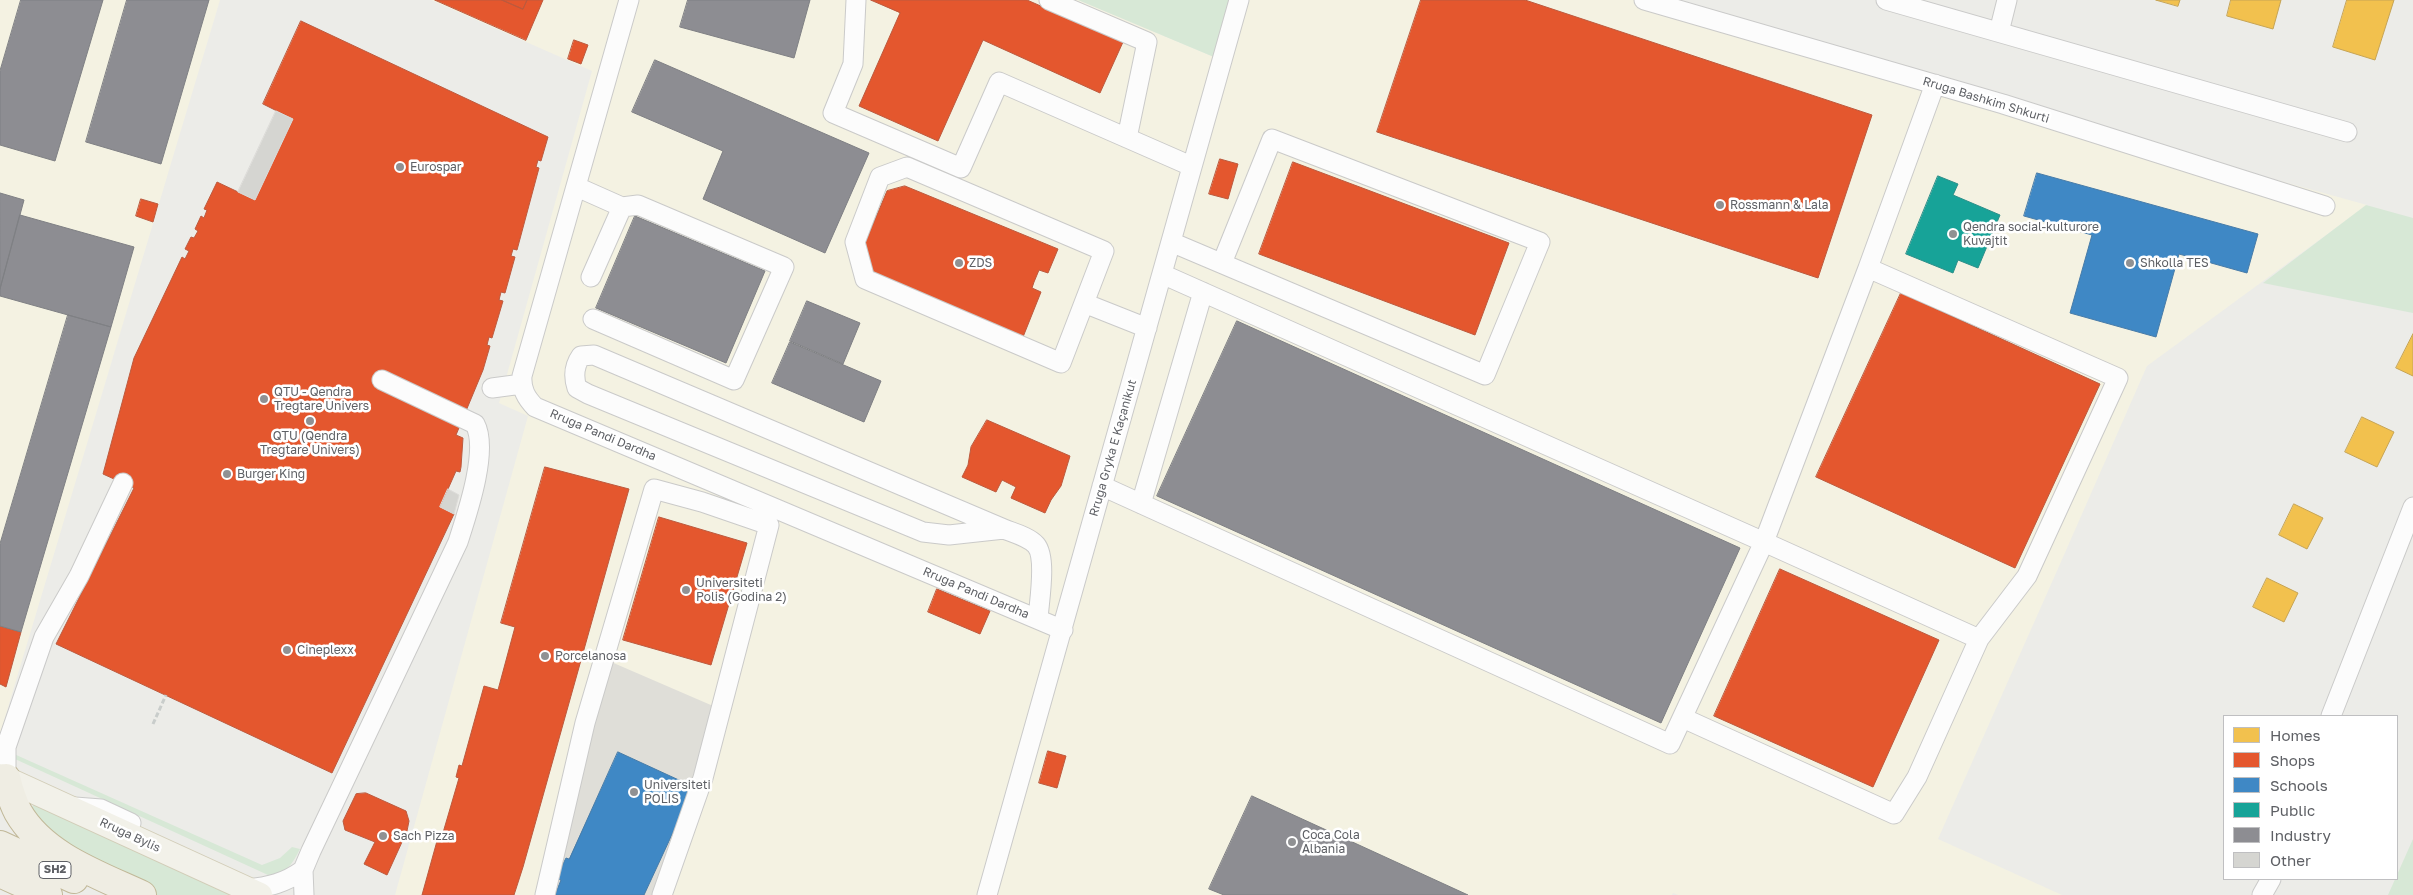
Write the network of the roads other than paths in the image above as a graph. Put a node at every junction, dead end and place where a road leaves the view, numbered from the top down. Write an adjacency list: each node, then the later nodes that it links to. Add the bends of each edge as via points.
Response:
1 (629, 0): 13 (street)
2 (856, 0): 11 (street, via 853,64 832,113 961,168 999,82)
3 (1050, 0): 11 (street, via 1148,42)
4 (1239, 0): 12 (street, Rruga Gryka E Kaçanikut)
5 (1644, 0): 9 (street, Rruga Bashkim Shkurti)
6 (1886, 0): 8 (street)
7 (2007, 0): 8 (street)
8 (1999, 32): 10 (street)
9 (1935, 84): 14 (street, Rruga Bashkim Shkurti); 18 (street)
10 (2347, 132)
11 (1127, 138): 12 (street)
12 (1191, 166): 16 (street, Rruga Gryka E Kaçanikut)
13 (577, 187): 15 (street); 26 (street)
14 (2325, 206)
15 (622, 207): 20 (street); 23 (street, via 638,205 784,267 734,380)
16 (1171, 242): 17 (street); 19 (street, Rruga Gryka E Kaçanikut)
17 (1222, 264): 17 (street, via 1485,375 1540,242 1272,139)
18 (1868, 268): 33 (street); 36 (street, via 2118,378 2027,576)
19 (1162, 274): 21 (street); 24 (street, Rruga Gryka E Kaçanikut)
20 (591, 277)
21 (1203, 292): 30 (street); 33 (street)
22 (1084, 303): 22 (street, via 1061,363 865,279 855,242 880,177 908,167 1104,251); 24 (street)
23 (593, 319)
24 (1147, 328): 29 (street, Rruga Gryka E Kaçanikut)
25 (382, 380): 41 (street, via 475,424 479,432 479,447 473,493 458,542)
26 (522, 384): 27 (street); 34 (street, Rruga Pandi Dardha, via 527,399 535,407)
27 (492, 388)
28 (122, 483): 39 (street, via 78,576 44,636 6,747)
29 (1102, 486): 30 (street); 35 (street, Rruga Gryka E Kaçanikut)
30 (1141, 504): 38 (street, via 1670,744)
31 (2413, 507): 37 (street)
32 (1004, 529): 32 (street, via 594,356 581,356 576,363 574,379 577,388 588,394 923,532 949,534); 34 (street, via 1032,542 1042,557)
33 (1764, 542): 36 (street); 38 (street)
34 (1038, 619): 35 (street, Rruga Pandi Dardha)
35 (1063, 630): 51 (street, Rruga Gryka E Kaçanikut)
36 (1979, 639): 38 (street, via 1917,777 1894,814)
37 (2331, 715)
38 (1683, 718)
39 (3, 777): 44 (main road, Rruga Bylis); 47 (highway, via 18,811 41,839 76,864)
40 (0, 845): 46 (highway, SH2)
41 (303, 870): 44 (street, via 282,883); 48 (street)
42 (0, 873): 45 (highway, SH2)
43 (2270, 880): 52 (street)
44 (253, 892)
45 (48, 895)
46 (110, 895)
47 (142, 895)
48 (304, 895)
49 (545, 895): 50 (street, via 585,723 654,489 769,524 704,778)
50 (662, 895)
51 (987, 895)
52 (2262, 895)

